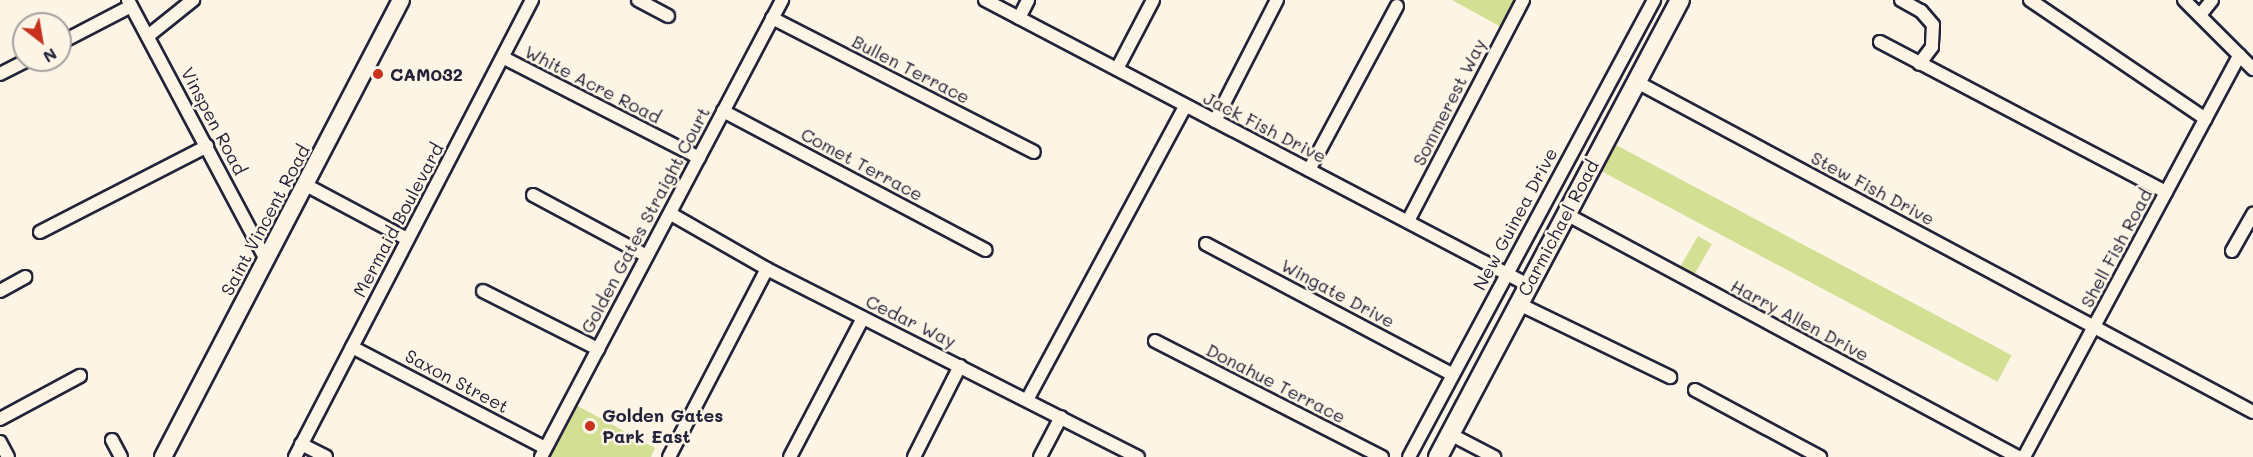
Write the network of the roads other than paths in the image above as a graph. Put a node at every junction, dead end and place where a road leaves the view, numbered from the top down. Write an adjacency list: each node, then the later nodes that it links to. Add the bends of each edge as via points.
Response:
1 (193, 0): 24 (street)
2 (401, 0): 40 (street, Saint Vincent Road)
3 (532, 0): 27 (street, Mermaid Boulevard)
4 (638, 0): 20 (street)
5 (782, 0): 21 (street, Golden Gates Straight Court)
6 (986, 0): 22 (street, Jack Fish Drive)
7 (1028, 0): 22 (street)
8 (1153, 0): 29 (street)
9 (1277, 0): 35 (street)
10 (1522, 0): 46 (street, Sommerest Way)
11 (1654, 0): 55 (street, New Guinea Drive)
12 (1680, 0): 31 (main road, Carmichael Road)
13 (1901, 0): 28 (street, via 1921,11 1933,25 1932,47)
14 (2030, 0): 34 (street)
15 (2184, 0): 19 (street)
16 (2212, 0): 19 (street)
17 (130, 3): 23 (street); 24 (street, Vinspen Road)
18 (1397, 6): 39 (street)
19 (2200, 15): 26 (street)
20 (668, 16)
21 (772, 18): 33 (street, Golden Gates Straight Court); 37 (street, Bullen Terrace)
22 (1019, 18): 29 (street, Jack Fish Drive)
23 (72, 36)
24 (148, 36): 36 (street, Vinspen Road)
25 (1880, 42): 28 (street)
26 (2240, 56): 30 (street); 34 (street, Shell Fish Road)
27 (504, 58): 38 (street, White Acre Road); 48 (street, Mermaid Boulevard)
28 (1919, 64): 41 (street)
29 (1117, 69): 32 (street, Jack Fish Drive)
30 (2253, 69)
31 (1635, 81): 44 (main road, Carmichael Road); 62 (street, Stew Fish Drive)
32 (1185, 107): 35 (street, Jack Fish Drive); 71 (street)
33 (723, 111): 38 (street, Golden Gates Straight Court); 50 (street, Comet Terrace)
34 (2206, 119): 41 (street, Shell Fish Road)
35 (1215, 121): 39 (street, Jack Fish Drive)
36 (207, 146): 47 (street); 53 (street, Vinspen Road)
37 (1034, 152)
38 (699, 158): 43 (street, Golden Gates Straight Court)
39 (1309, 170): 46 (street, Jack Fish Drive)
40 (306, 185): 48 (street); 53 (street, Saint Vincent Road)
41 (2166, 192): 62 (street, Shell Fish Road)
42 (533, 195): 52 (street)
43 (671, 214): 52 (street, Golden Gates Straight Court); 54 (street, Cedar Way)
44 (1566, 214): 57 (main road, Carmichael Road); 95 (street, Harry Allen Drive)
45 (2253, 214): 51 (street)
46 (1408, 221): 55 (street, Jack Fish Drive)
47 (40, 232)
48 (406, 239): 64 (street, Mermaid Boulevard)
49 (1206, 244): 67 (street, Wingate Drive)
50 (985, 250)
51 (2232, 251)
52 (647, 256): 65 (street, Golden Gates Straight Court)
53 (266, 260): 82 (street, Saint Vincent Road)
54 (767, 269): 61 (street, Cedar Way); 85 (street)
55 (1506, 272): 57 (street, Jack Fish Drive); 67 (street, New Guinea Drive)
56 (26, 277): 58 (street)
57 (1528, 285): 60 (main road, Carmichael Road)
58 (0, 291)
59 (483, 291): 65 (street)
60 (1519, 304): 69 (street); 75 (main road, Carmichael Road)
61 (863, 318): 66 (street, Cedar Way); 86 (street)
62 (2094, 327): 72 (street, Stew Fish Drive); 96 (street, Shell Fish Road)
63 (1155, 340): 90 (street, Donahue Terrace)
64 (352, 347): 78 (street, Mermaid Boulevard); 79 (street, Saxon Street)
65 (598, 349): 79 (street, Golden Gates Straight Court)
66 (960, 366): 71 (street, Cedar Way); 87 (street)
67 (1452, 374): 91 (street, New Guinea Drive)
68 (80, 376): 74 (street)
69 (1670, 377)
70 (1695, 390): 94 (street)
71 (1027, 400): 73 (street, Cedar Way)
72 (2253, 412)
73 (1061, 417): 88 (street); 89 (street, Cedar Way)
74 (0, 419)
75 (1450, 434): 92 (main road, Carmichael Road); 93 (street)
76 (112, 440): 81 (street)
77 (0, 442): 80 (street)
78 (301, 444): 83 (street, Mermaid Boulevard); 84 (street)
79 (543, 452)
80 (8, 457)
81 (121, 457)
82 (163, 457)
83 (295, 457)
84 (326, 457)
85 (669, 457)
86 (790, 457)
87 (914, 457)
88 (1040, 457)
89 (1138, 457)
90 (1382, 457)
91 (1409, 457)
92 (1438, 457)
93 (1494, 457)
94 (1820, 457)
95 (2018, 457)
96 (2024, 457)

